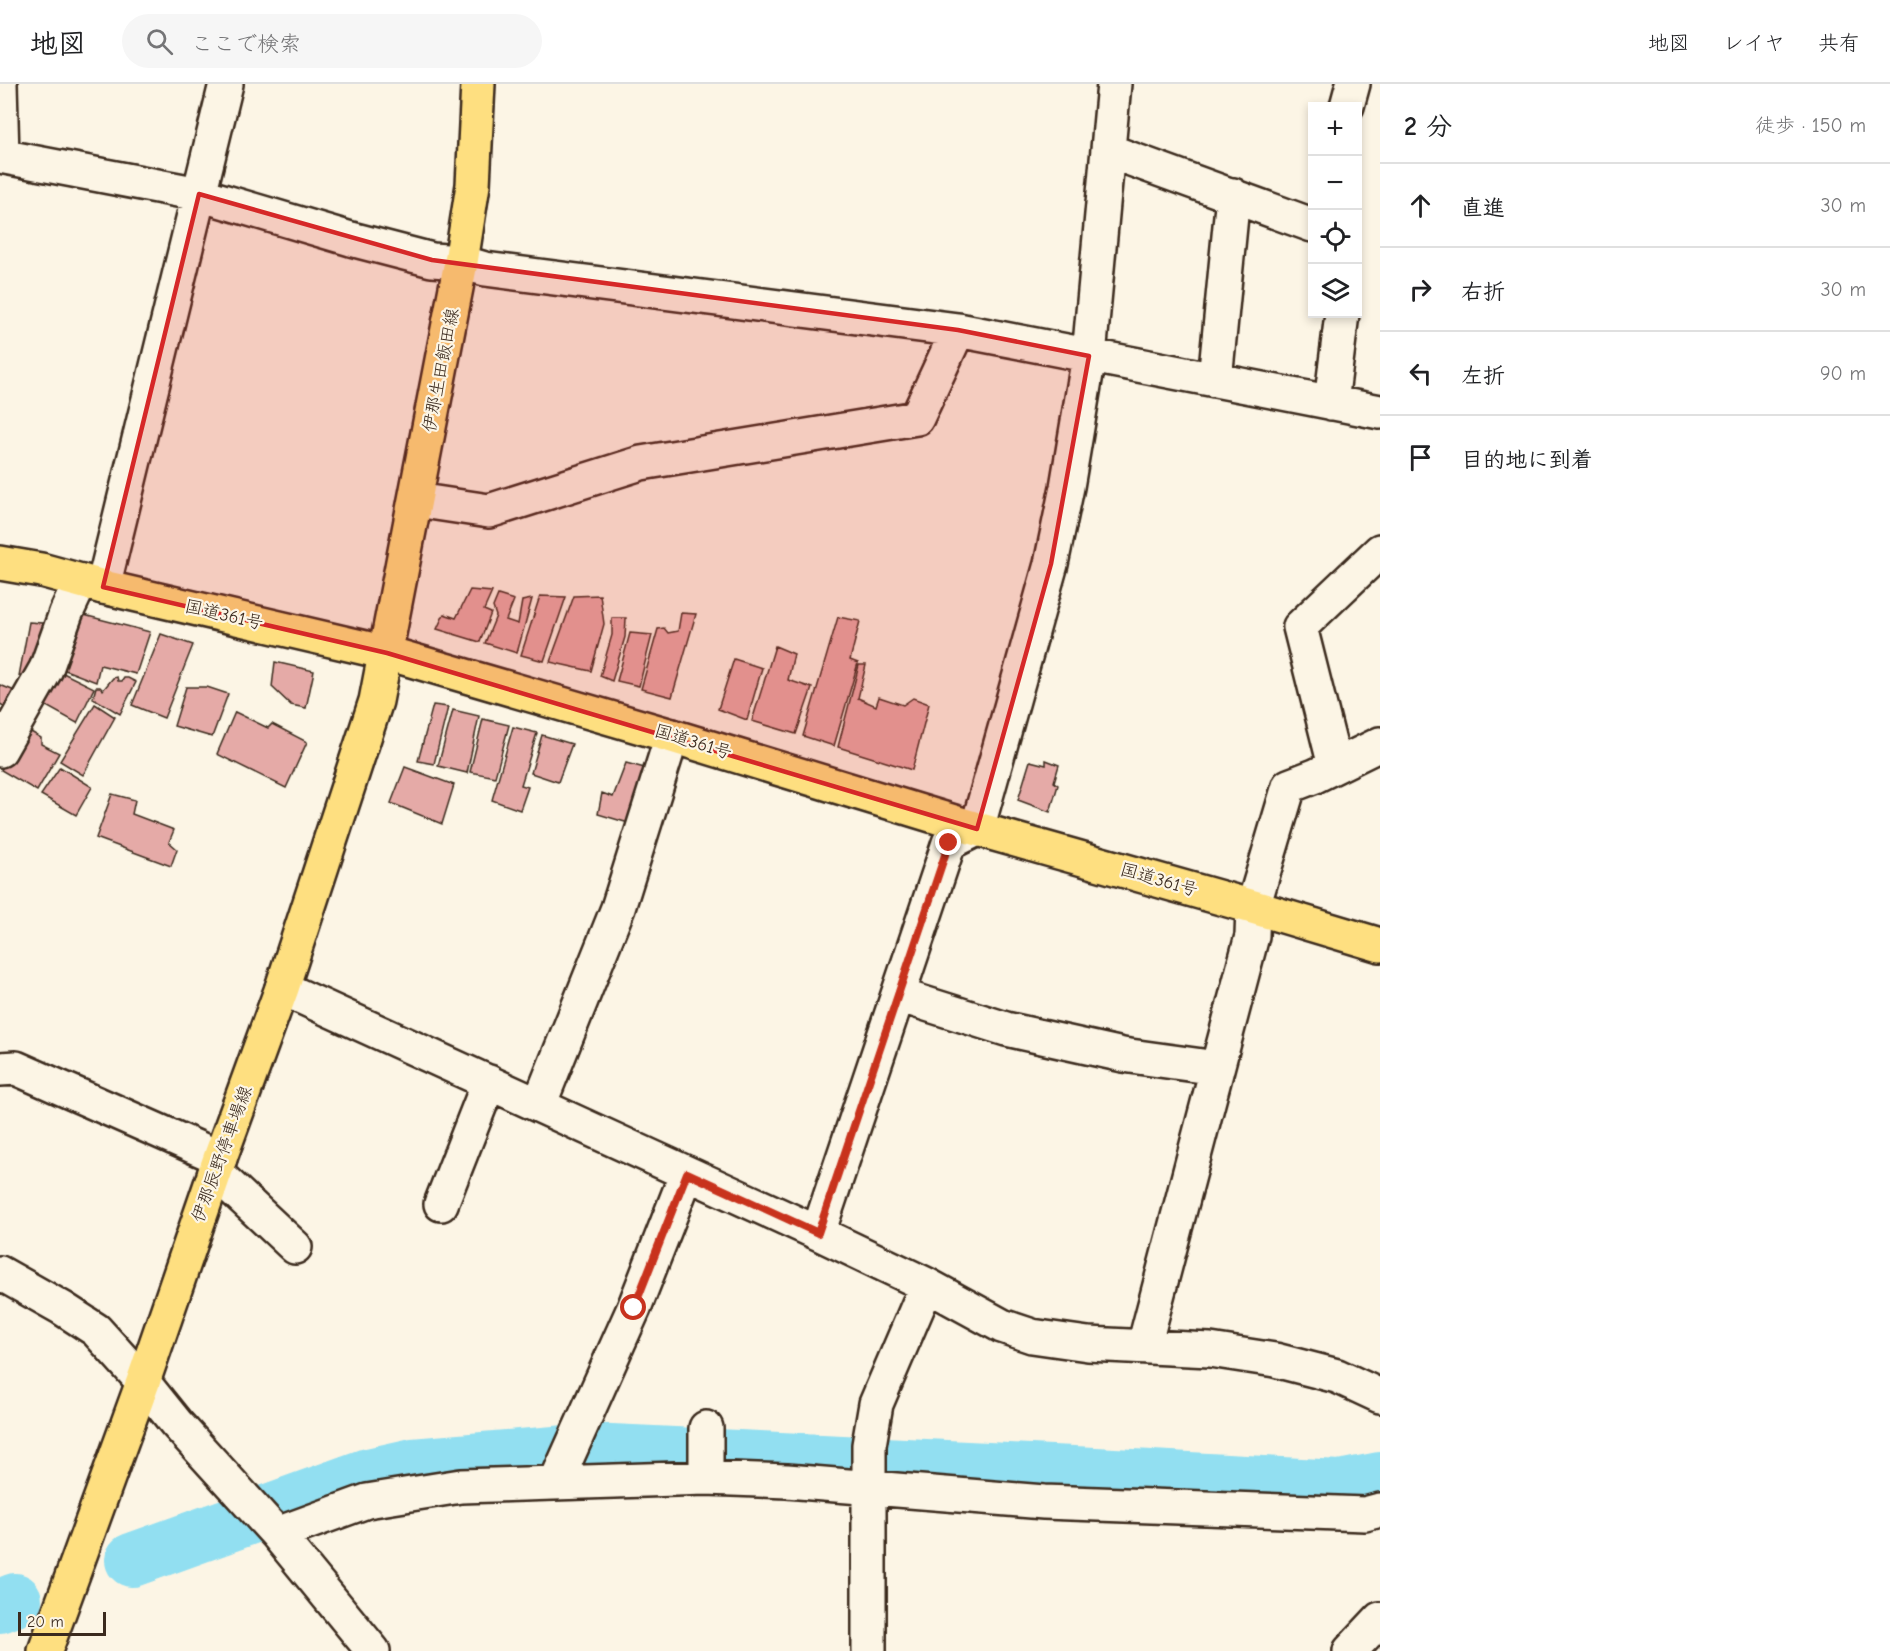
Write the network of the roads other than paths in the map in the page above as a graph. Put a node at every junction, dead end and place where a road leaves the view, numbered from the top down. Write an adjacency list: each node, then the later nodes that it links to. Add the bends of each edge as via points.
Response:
1 (0, 84): 8 (street)
2 (226, 84): 9 (street)
3 (478, 84): 12 (main road, 伊那生田飯田線, via 473,185)
4 (1114, 84): 7 (street)
5 (1353, 84): 6 (street)
6 (1348, 102)
7 (1109, 151): 10 (street); 15 (street)
8 (1, 156): 9 (street)
9 (199, 194): 12 (street, via 432,260); 22 (street)
10 (1233, 195): 11 (street); 16 (street)
11 (1308, 222)
12 (461, 262): 14 (street, via 484,269); 19 (main road, 伊那生田飯田線)
13 (1342, 318): 17 (street)
14 (958, 330): 15 (street); 19 (street, via 917,418 641,464 489,511)
15 (1089, 356): 16 (street); 27 (street, via 1051,564)
16 (1215, 380): 17 (street)
17 (1331, 403): 18 (street)
18 (1380, 412)
19 (416, 500): 23 (main road, 伊那生田飯田線)
20 (1380, 551): 26 (street, via 1300,627)
21 (0, 563): 22 (main road, 国道361号)
22 (92, 584): 23 (main road, 国道361号); 25 (street, via 66,613 46,669)
23 (387, 653): 24 (main road, 国道361号); 30 (main road, 伊那辰野停車場線, via 376,700)
24 (672, 736): 27 (main road, 国道361号); 35 (street, via 618,909)
25 (0, 750)
26 (1363, 756): 28 (street, via 1289,786)
27 (977, 829): 28 (main road, 国道361号); 31 (street, via 949,843)
28 (1253, 907): 29 (main road, 国道361号); 32 (street, via 1252,936)
29 (1380, 945)
30 (282, 988): 34 (street); 36 (main road, 伊那辰野停車場線)
31 (898, 995): 32 (street, via 1006,1029 1123,1055); 39 (street)
32 (1217, 1068): 43 (street)
33 (0, 1069): 36 (street, via 16,1068)
34 (489, 1082): 35 (street); 38 (street)
35 (539, 1105): 37 (street)
36 (217, 1165): 40 (street); 44 (main road, 伊那辰野停車場線)
37 (687, 1173): 39 (street); 48 (street, via 634,1308)
38 (441, 1204)
39 (818, 1233): 42 (street)
40 (296, 1247)
41 (0, 1273): 44 (street, via 96,1330)
42 (927, 1285): 43 (street, via 1002,1326 1032,1335 1088,1344); 49 (street, via 876,1404 869,1445)
43 (1144, 1346): 45 (street, via 1210,1350 1275,1360 1337,1376)
44 (143, 1382): 51 (street, via 176,1424); 53 (main road, 伊那辰野停車場線)
45 (1380, 1396)
46 (706, 1428): 47 (street)
47 (706, 1478): 48 (street); 49 (street)
48 (555, 1482): 51 (street, via 461,1486)
49 (869, 1488): 50 (street, via 1044,1502 1365,1514); 55 (street)
50 (1380, 1510)
51 (265, 1520): 54 (street)
52 (1380, 1619): 56 (street)
53 (45, 1651)
54 (373, 1651)
55 (869, 1651)
56 (1350, 1651)

